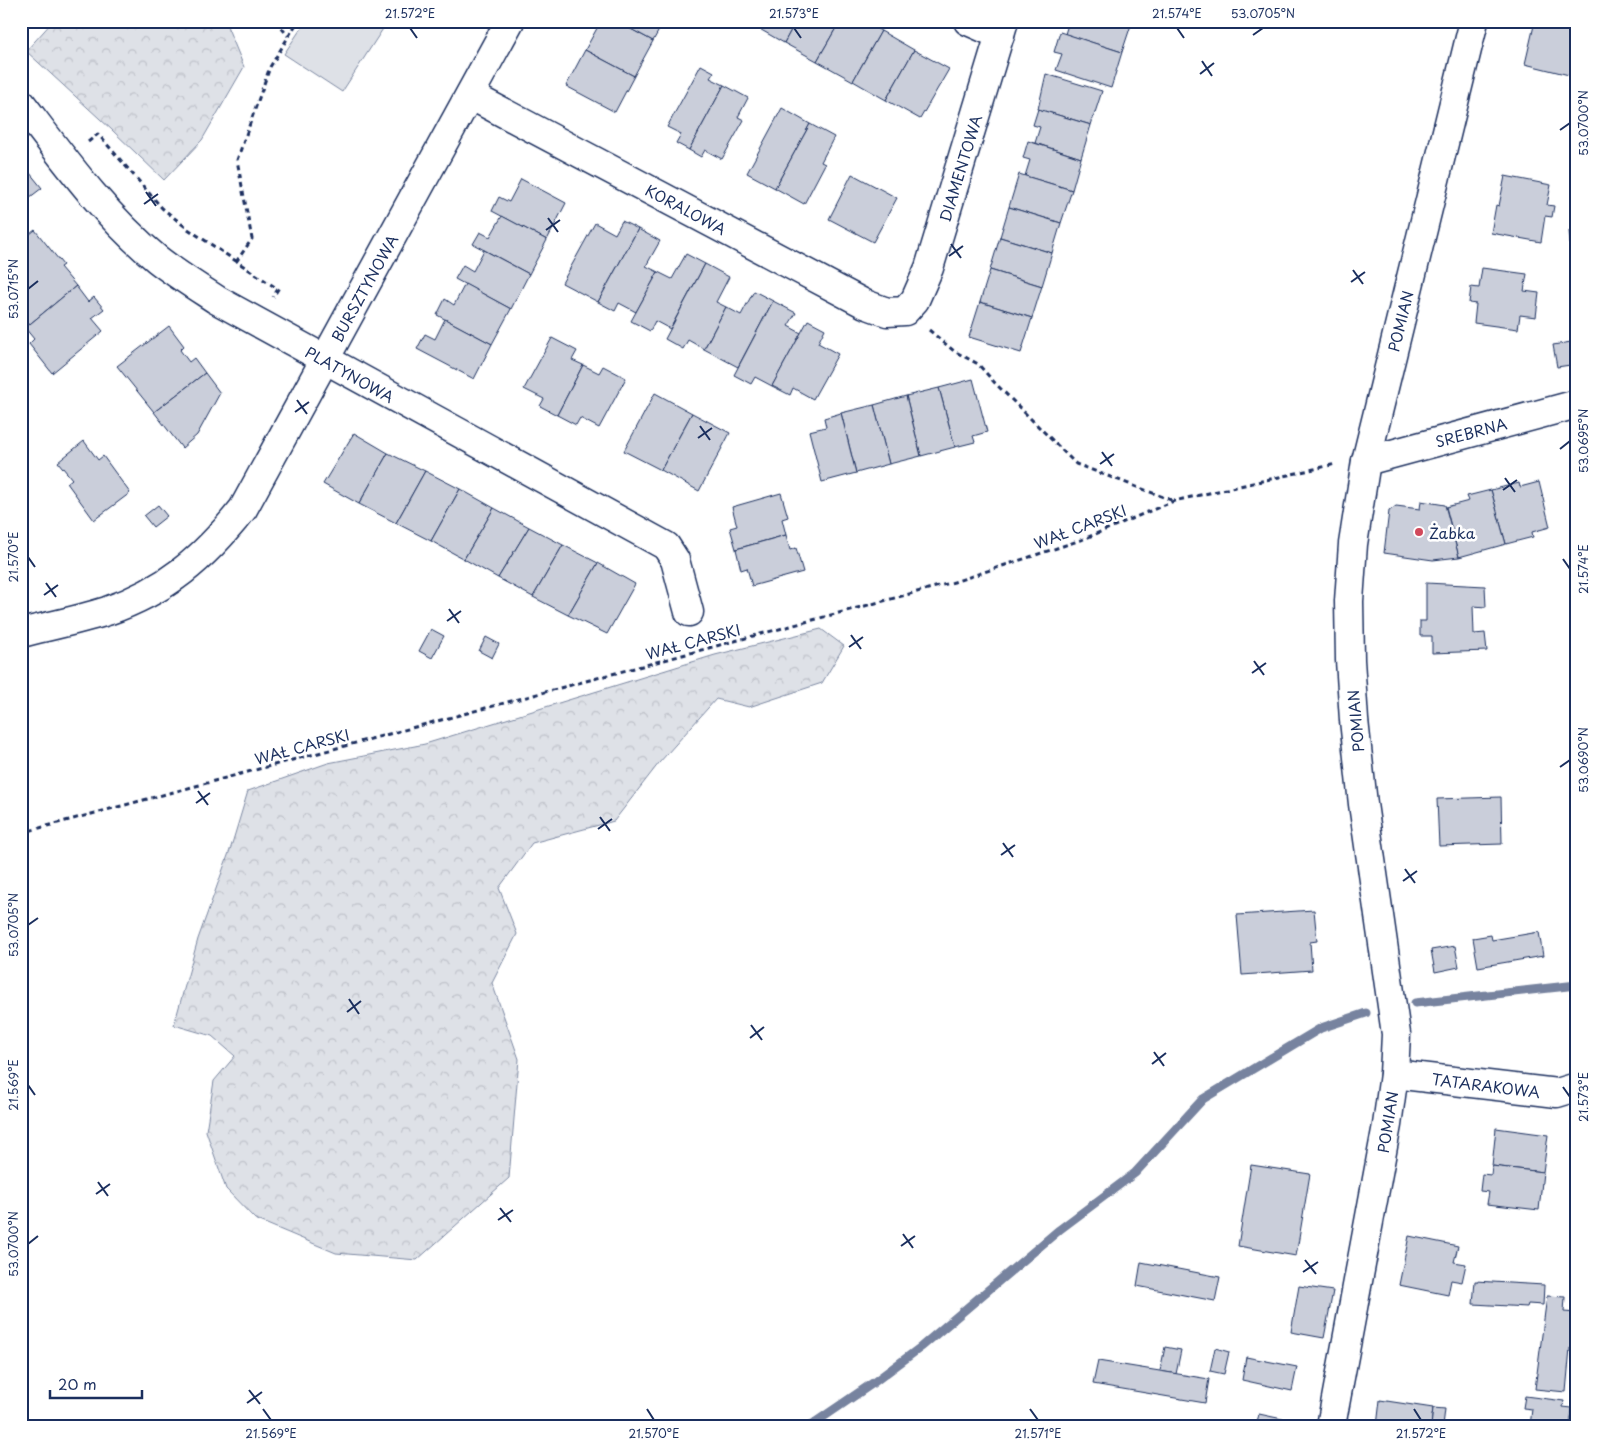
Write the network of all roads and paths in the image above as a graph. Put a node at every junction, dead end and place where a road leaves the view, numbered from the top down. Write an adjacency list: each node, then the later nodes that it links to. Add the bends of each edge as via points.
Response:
1 (276, 21): 7 (path)
2 (298, 21): 7 (path)
3 (510, 21): 8 (street, BURSZTYNOWA)
4 (968, 21): 6 (street)
5 (1474, 21): 16 (street, POMIAN)
6 (1002, 28): 12 (street, DIAMENTOWA, via 929,268 915,300)
7 (288, 36): 11 (path, via 270,67 238,160 252,239)
8 (470, 95): 12 (street, KORALOWA, via 865,304 888,312); 14 (street, BURSZTYNOWA)
9 (21, 103): 13 (street, PLATYNOWA, via 112,217 158,260 217,300)
10 (84, 146): 11 (path, via 98,134 162,208)
11 (236, 262): 13 (path, via 278,289 269,306 272,312 283,318)
12 (905, 311): 17 (path, via 954,351 978,364 1076,464)
13 (276, 334): 14 (street, PLATYNOWA)
14 (325, 360): 18 (street, PLATYNOWA, via 666,546 675,560); 19 (street, BURSZTYNOWA, via 243,509 212,546 180,574 128,603)
15 (1577, 404): 16 (street, SREBRNA)
16 (1366, 460): 17 (path, WAŁ CARSKI, via 1350,460); 21 (street, POMIAN, via 1350,572 1350,660 1363,804 1396,1034)
17 (1174, 501): 20 (path, WAŁ CARSKI, via 1081,540 954,582)
18 (689, 612)
19 (21, 633)
20 (21, 833)
21 (1394, 1074): 22 (street, TATARAKOWA, via 1557,1093); 23 (street, POMIAN)
22 (1577, 1087)
23 (1332, 1426)

